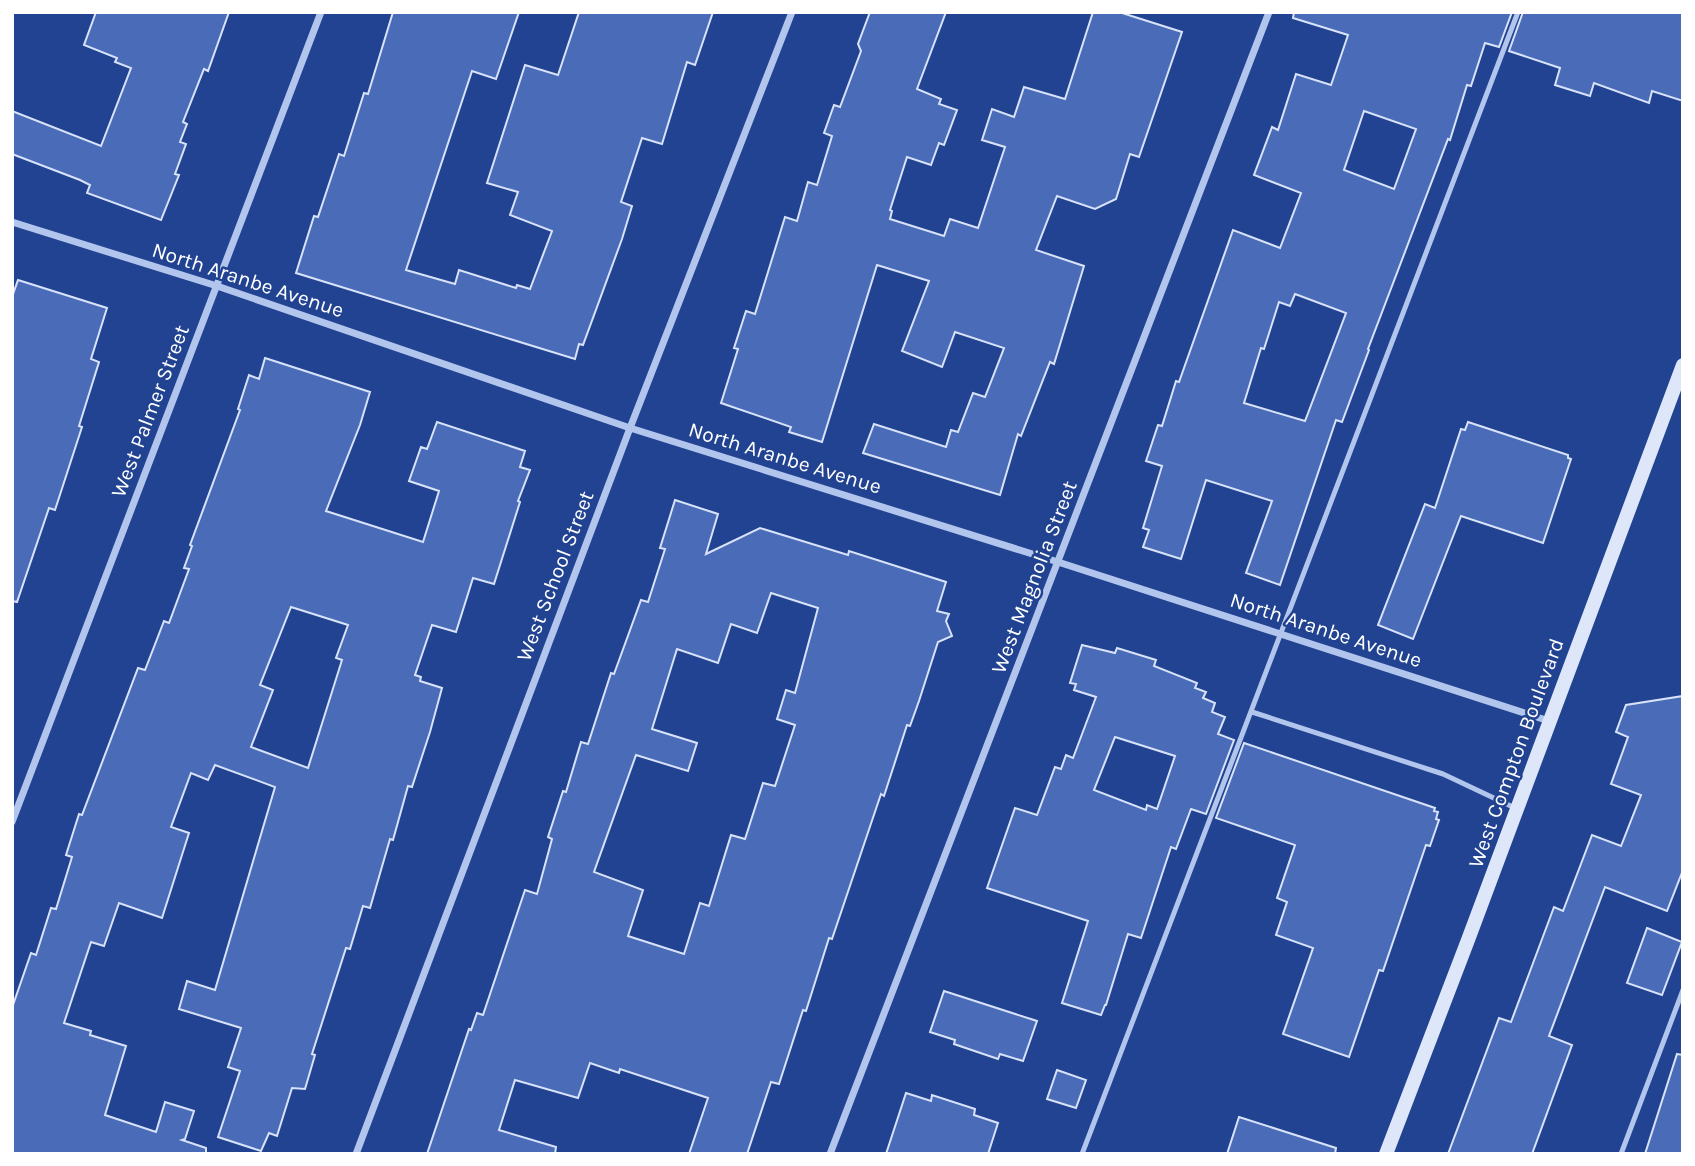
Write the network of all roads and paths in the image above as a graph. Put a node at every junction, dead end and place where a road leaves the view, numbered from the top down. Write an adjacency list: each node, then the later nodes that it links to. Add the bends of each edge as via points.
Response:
1 (321, 12): 6 (street, West Palmer Street)
2 (792, 12): 8 (street, West School Street)
3 (1269, 12): 9 (street, West Magnolia Street)
4 (1518, 12): 10 (lane)
5 (12, 222): 6 (street, North Aranbe Avenue)
6 (217, 286): 8 (street, North Aranbe Avenue); 14 (street, West Palmer Street)
7 (1683, 366): 12 (main road, West Compton Boulevard)
8 (630, 428): 9 (street, North Aranbe Avenue); 16 (street, West School Street)
9 (1058, 562): 10 (street, North Aranbe Avenue); 17 (street, West Magnolia Street)
10 (1282, 634): 11 (lane); 12 (street, North Aranbe Avenue)
11 (1252, 712): 13 (lane, via 1443,774); 18 (lane)
12 (1550, 721): 13 (main road, West Compton Boulevard)
13 (1518, 809): 19 (main road, West Compton Boulevard)
14 (12, 822)
15 (1683, 990): 20 (lane)
16 (356, 1154)
17 (830, 1154)
18 (1082, 1154)
19 (1386, 1154)
20 (1620, 1154)

